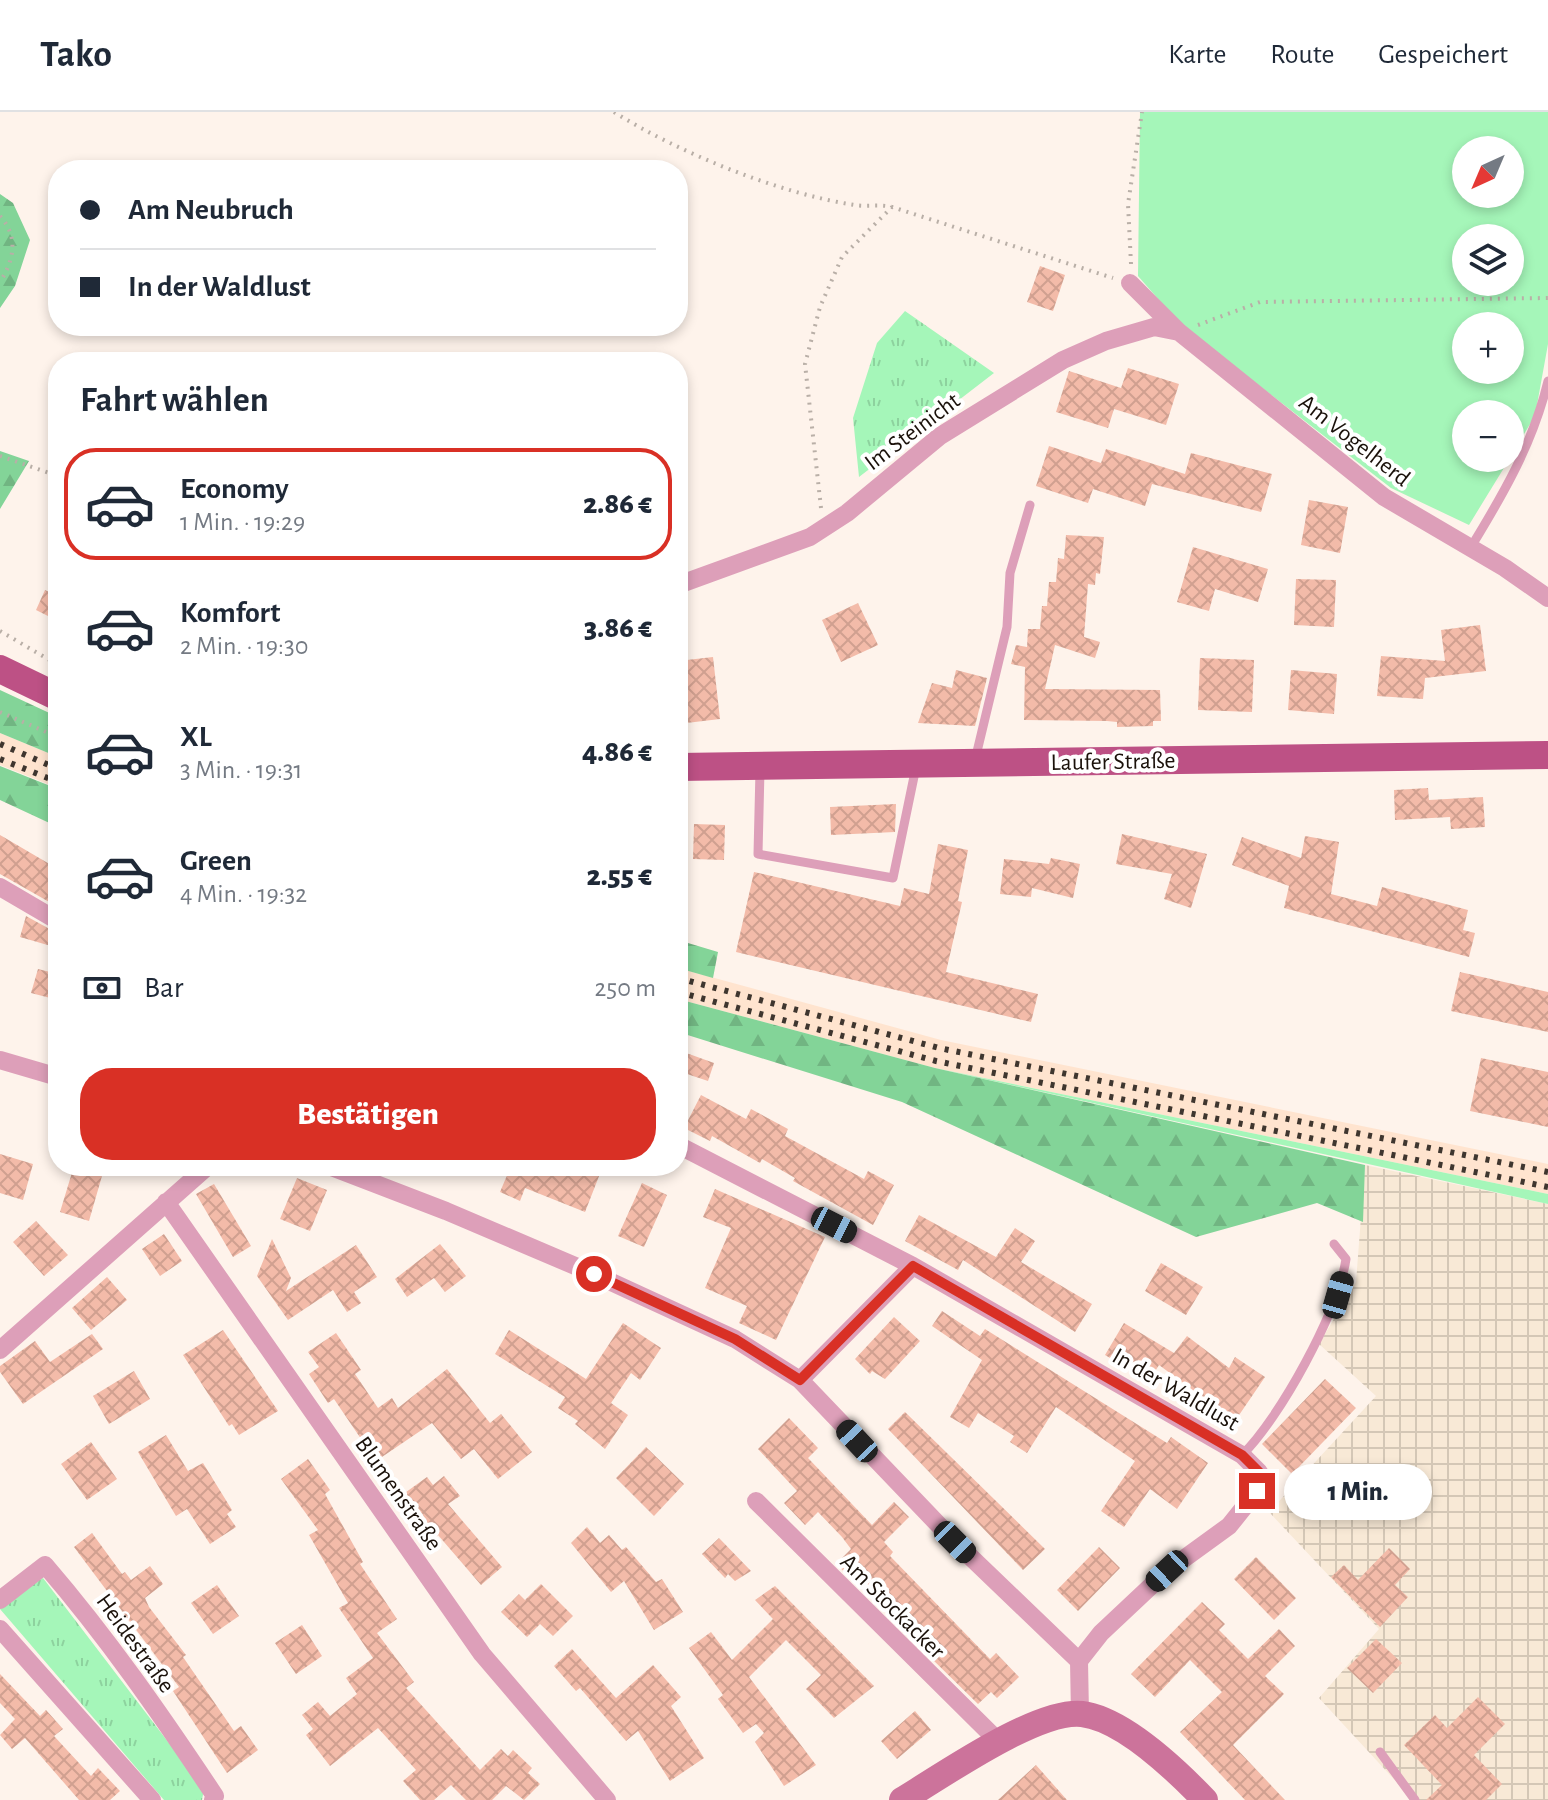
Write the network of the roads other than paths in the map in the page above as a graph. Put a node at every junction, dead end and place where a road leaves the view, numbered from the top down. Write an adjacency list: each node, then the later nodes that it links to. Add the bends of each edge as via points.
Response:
1 (1130, 283): 2 (street)
2 (1179, 332): 5 (street, Am Vogelherd, via 1384,497); 6 (street, Im Steinicht, via 1154,327 1063,360 940,436 810,537)
3 (1548, 381): 5 (lane, via 1520,464)
4 (1030, 505): 11 (lane, via 1010,573 1007,627)
5 (1471, 547): 7 (street, Am Vogelherd)
6 (688, 581)
7 (1548, 598)
8 (0, 669): 9 (main road)
9 (48, 692)
10 (1548, 755): 11 (main road, Laufer Straße)
11 (974, 763): 12 (main road, Laufer Straße)
12 (916, 764): 13 (main road, Laufer Straße); 13 (lane, via 893,878 758,854)
13 (760, 766): 14 (main road, Laufer Straße)
14 (688, 767)
15 (0, 887): 16 (street)
16 (48, 915)
17 (0, 1060): 18 (street)
18 (48, 1074)
19 (688, 1150): 24 (street, In der Waldlust)
20 (196, 1176): 22 (street)
21 (355, 1176): 26 (street, via 594,1274 735,1339)
22 (166, 1202): 25 (street); 37 (street, Blumenstraße, via 482,1654)
23 (1334, 1244): 27 (lane, via 1346,1259 1338,1295 1263,1434)
24 (913, 1266): 26 (street); 27 (street, In der Waldlust)
25 (0, 1350)
26 (800, 1380): 31 (street, via 965,1553)
27 (1242, 1455): 31 (street, In der Waldlust, via 1259,1472 1257,1491 1246,1508 1167,1571)
28 (756, 1501): 33 (street, Am Stockacker)
29 (0, 1600): 36 (street, Heidestraße, via 45,1565 174,1734)
30 (0, 1629): 35 (street)
31 (1079, 1661): 32 (street)
32 (1080, 1714): 33 (street, via 1040,1722); 39 (street, via 1115,1724)
33 (999, 1742): 38 (street)
34 (1380, 1752): 40 (lane)
35 (152, 1800)
36 (213, 1800)
37 (607, 1800)
38 (902, 1800)
39 (1205, 1800)
40 (1415, 1800)

